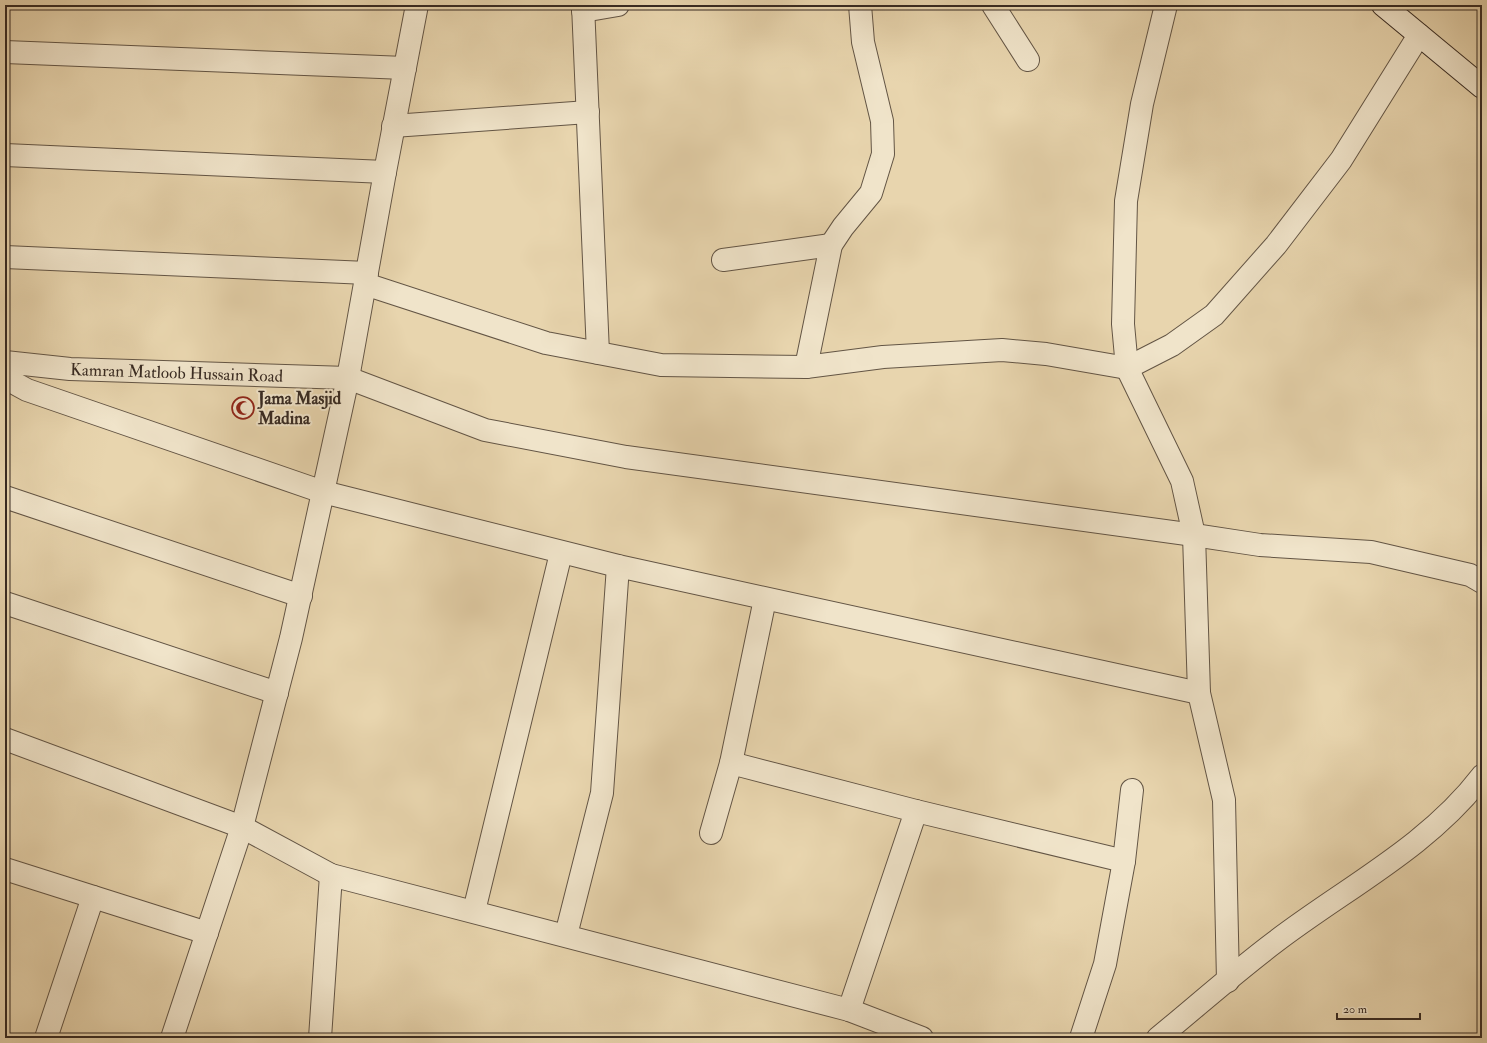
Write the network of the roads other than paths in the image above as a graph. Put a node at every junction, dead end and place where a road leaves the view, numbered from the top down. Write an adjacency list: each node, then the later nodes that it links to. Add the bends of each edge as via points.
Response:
1 (417, 5): 11 (street)
2 (618, 5): 7 (street)
3 (860, 5): 17 (street, via 863,42 882,121 882,154 871,193)
4 (993, 5): 10 (street)
5 (1166, 5): 24 (street, via 1142,104 1126,201 1123,324)
6 (1383, 5): 8 (street)
7 (583, 8): 13 (street)
8 (1419, 35): 12 (street); 24 (street, via 1341,160 1276,245 1214,315 1172,345)
9 (5, 52): 11 (street)
10 (1028, 60)
11 (405, 68): 14 (street)
12 (1482, 87)
13 (588, 112): 14 (street); 21 (street)
14 (393, 126): 16 (street)
15 (5, 155): 16 (street)
16 (385, 172): 20 (street)
17 (832, 245): 19 (street); 23 (street)
18 (5, 257): 20 (street)
19 (723, 260)
20 (366, 278): 21 (street, via 546,343); 26 (street)
21 (598, 353): 23 (street, via 661,365)
22 (5, 362): 26 (street, Kamran Matloob Hussain Road, via 70,369)
23 (806, 367): 24 (street, via 883,357 1002,350 1046,354)
24 (1127, 368): 29 (street, via 1182,481)
25 (5, 378): 27 (street, via 27,390)
26 (348, 378): 27 (street); 29 (street, Kamran Matloob Hussain Road, via 485,430 626,457)
27 (323, 492): 30 (street); 33 (street)
28 (5, 497): 33 (street)
29 (1194, 534): 32 (street, Kamran Matloob Hussain Road, via 1260,545 1371,552 1470,575); 37 (street)
30 (561, 553): 31 (street); 49 (street)
31 (618, 566): 34 (street); 51 (street, via 602,793)
32 (1482, 582)
33 (301, 596): 36 (street)
34 (765, 599): 37 (street); 39 (street)
35 (5, 603): 36 (street)
36 (277, 693): 43 (street)
37 (1199, 693): 52 (street, via 1224,800)
38 (5, 739): 43 (street)
39 (731, 763): 42 (street); 44 (street)
40 (1482, 776): 52 (street, via 1466,798 1413,844 1275,942)
41 (1132, 790): 45 (street)
42 (916, 811): 45 (street); 53 (street)
43 (242, 827): 47 (street); 50 (street)
44 (711, 833)
45 (1124, 861): 58 (street, via 1105,964)
46 (5, 869): 48 (street)
47 (331, 875): 49 (street); 56 (street)
48 (93, 897): 50 (street); 54 (street)
49 (474, 911): 51 (street)
50 (207, 933): 55 (street)
51 (566, 935): 53 (street)
52 (1228, 981): 59 (street)
53 (849, 1010): 57 (street)
54 (46, 1038)
55 (172, 1038)
56 (320, 1038)
57 (922, 1038)
58 (1081, 1038)
59 (1158, 1038)

